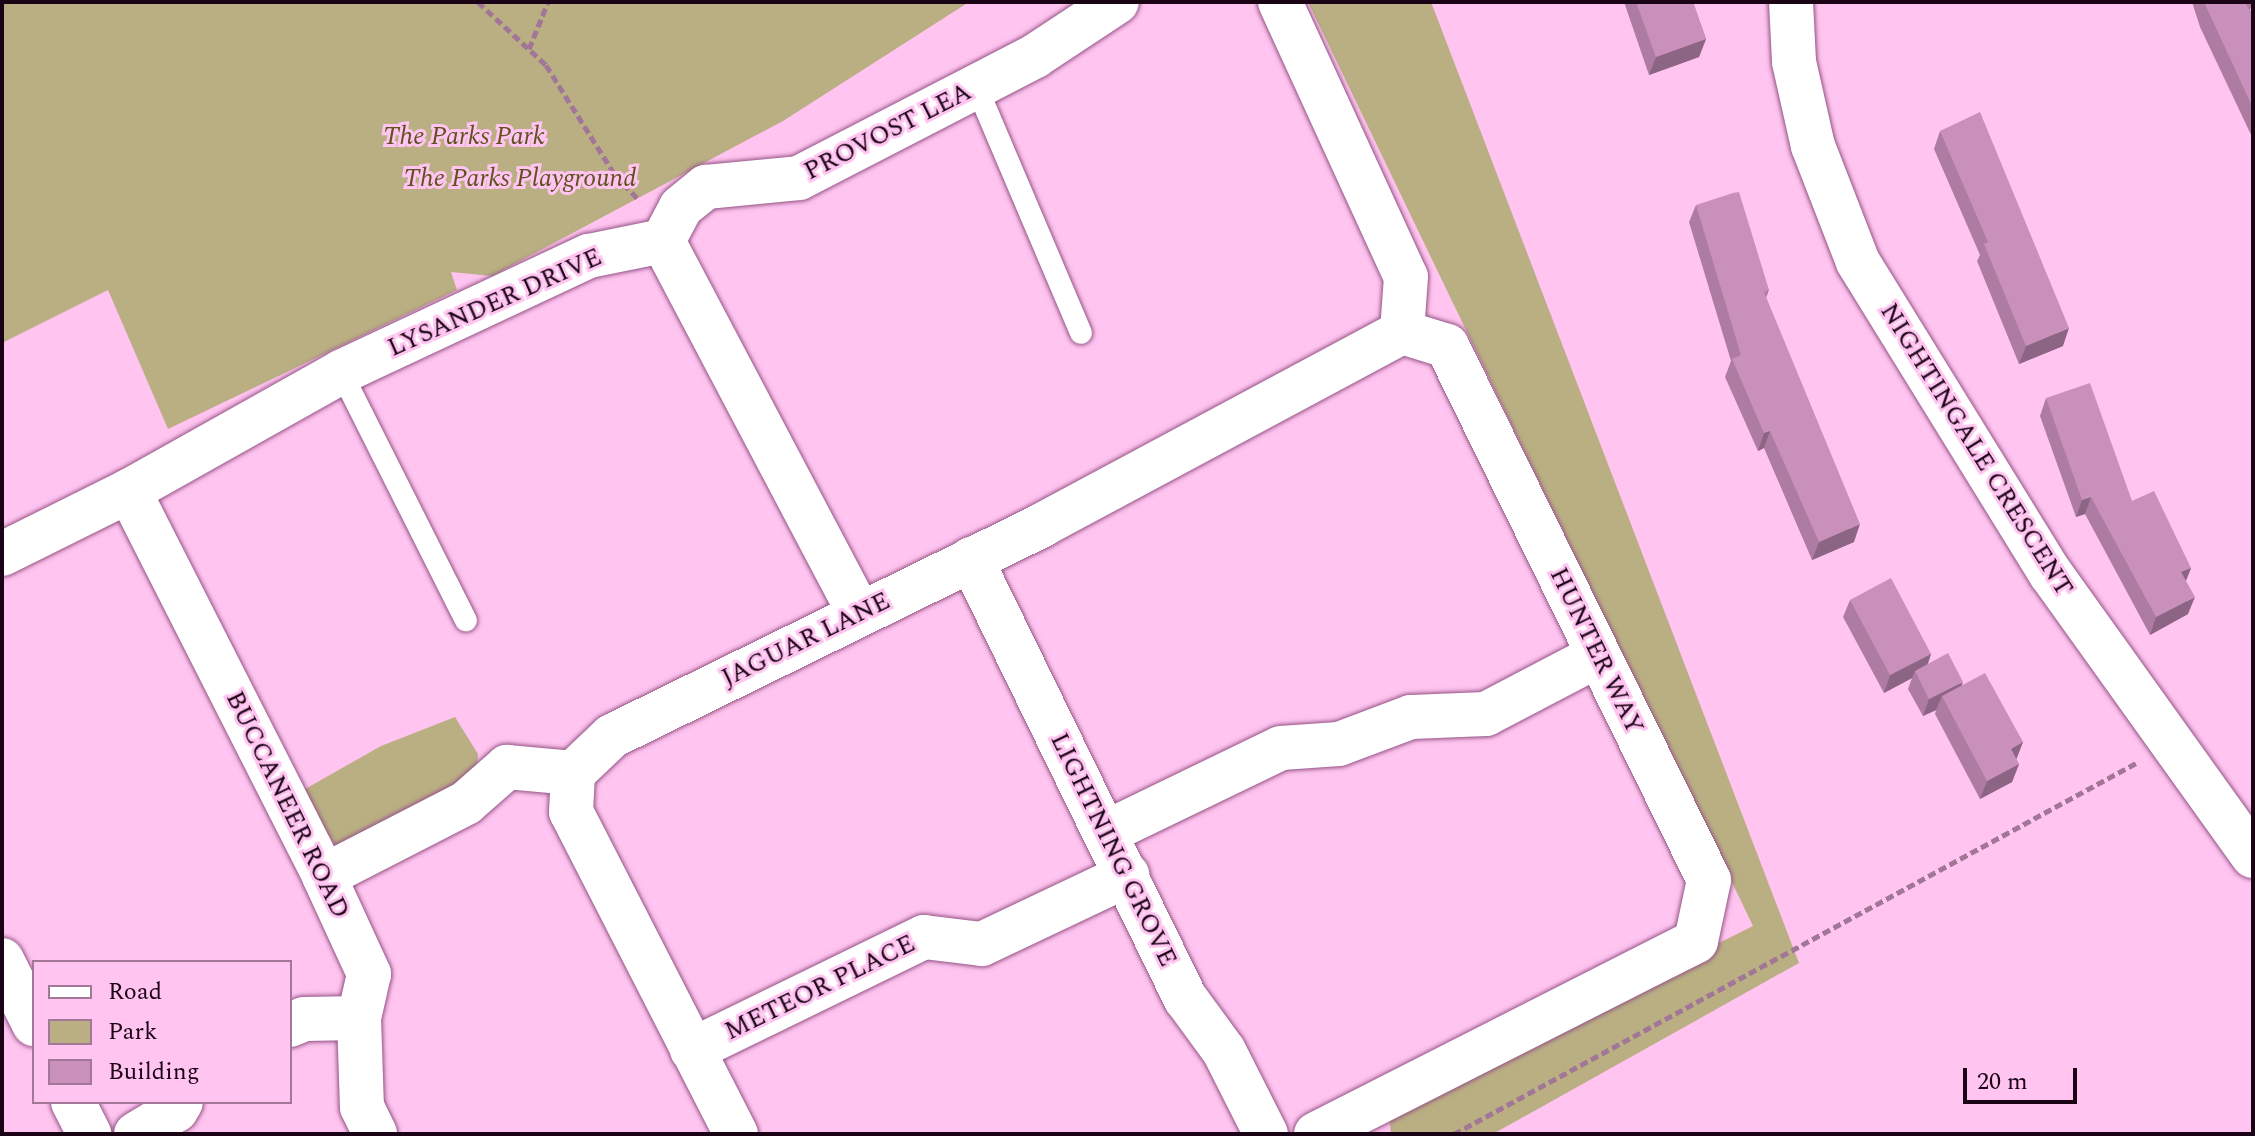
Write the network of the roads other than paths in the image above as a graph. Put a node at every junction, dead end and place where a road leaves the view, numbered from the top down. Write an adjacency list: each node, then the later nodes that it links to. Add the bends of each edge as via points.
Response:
1 (1117, 2): 4 (street, PROVOST LEA)
2 (1280, 2): 6 (street, via 1406,277)
3 (1791, 2): 17 (street, NIGHTINGALE CRESCENT, via 1794,62 1813,146 1858,262 2051,574)
4 (977, 88): 5 (street, PROVOST LEA, via 799,178 706,187 681,207); 7 (lane)
5 (663, 241): 8 (street, LYSANDER DRIVE, via 589,256); 12 (street)
6 (1402, 332): 11 (street, JAGUAR LANE); 14 (street, HUNTER WAY, via 1447,346)
7 (1081, 333)
8 (341, 372): 9 (street, LYSANDER DRIVE); 13 (lane)
9 (129, 491): 10 (street, LYSANDER DRIVE); 19 (street, BUCCANEER ROAD)
10 (2, 554)
11 (971, 559): 12 (street, JAGUAR LANE); 16 (street, LIGHTNING GROVE)
12 (859, 613): 15 (street, JAGUAR LANE, via 612,736)
13 (466, 620)
14 (1597, 656): 16 (street, via 1486,714 1411,717 1339,744 1281,748); 32 (street, HUNTER WAY, via 1709,880 1696,941)
15 (573, 773): 19 (street, via 507,767 466,803); 24 (street, via 571,812)
16 (1105, 833): 18 (street, LIGHTNING GROVE)
17 (2253, 856)
18 (1127, 875): 24 (street, METEOR PLACE, via 982,944 924,937); 31 (street, LIGHTNING GROVE, via 1186,999 1224,1051)
19 (324, 876): 21 (street, BUCCANEER ROAD, via 369,974)
20 (2, 960): 22 (street)
21 (359, 1018): 23 (street, via 304,1019); 29 (street, BUCCANEER ROAD, via 362,1107)
22 (32, 1020)
23 (292, 1024)
24 (692, 1050): 30 (street)
25 (74, 1104): 27 (street)
26 (180, 1104): 28 (street)
27 (89, 1134)
28 (136, 1134)
29 (375, 1134)
30 (736, 1134)
31 (1266, 1134)
32 (1316, 1134)

